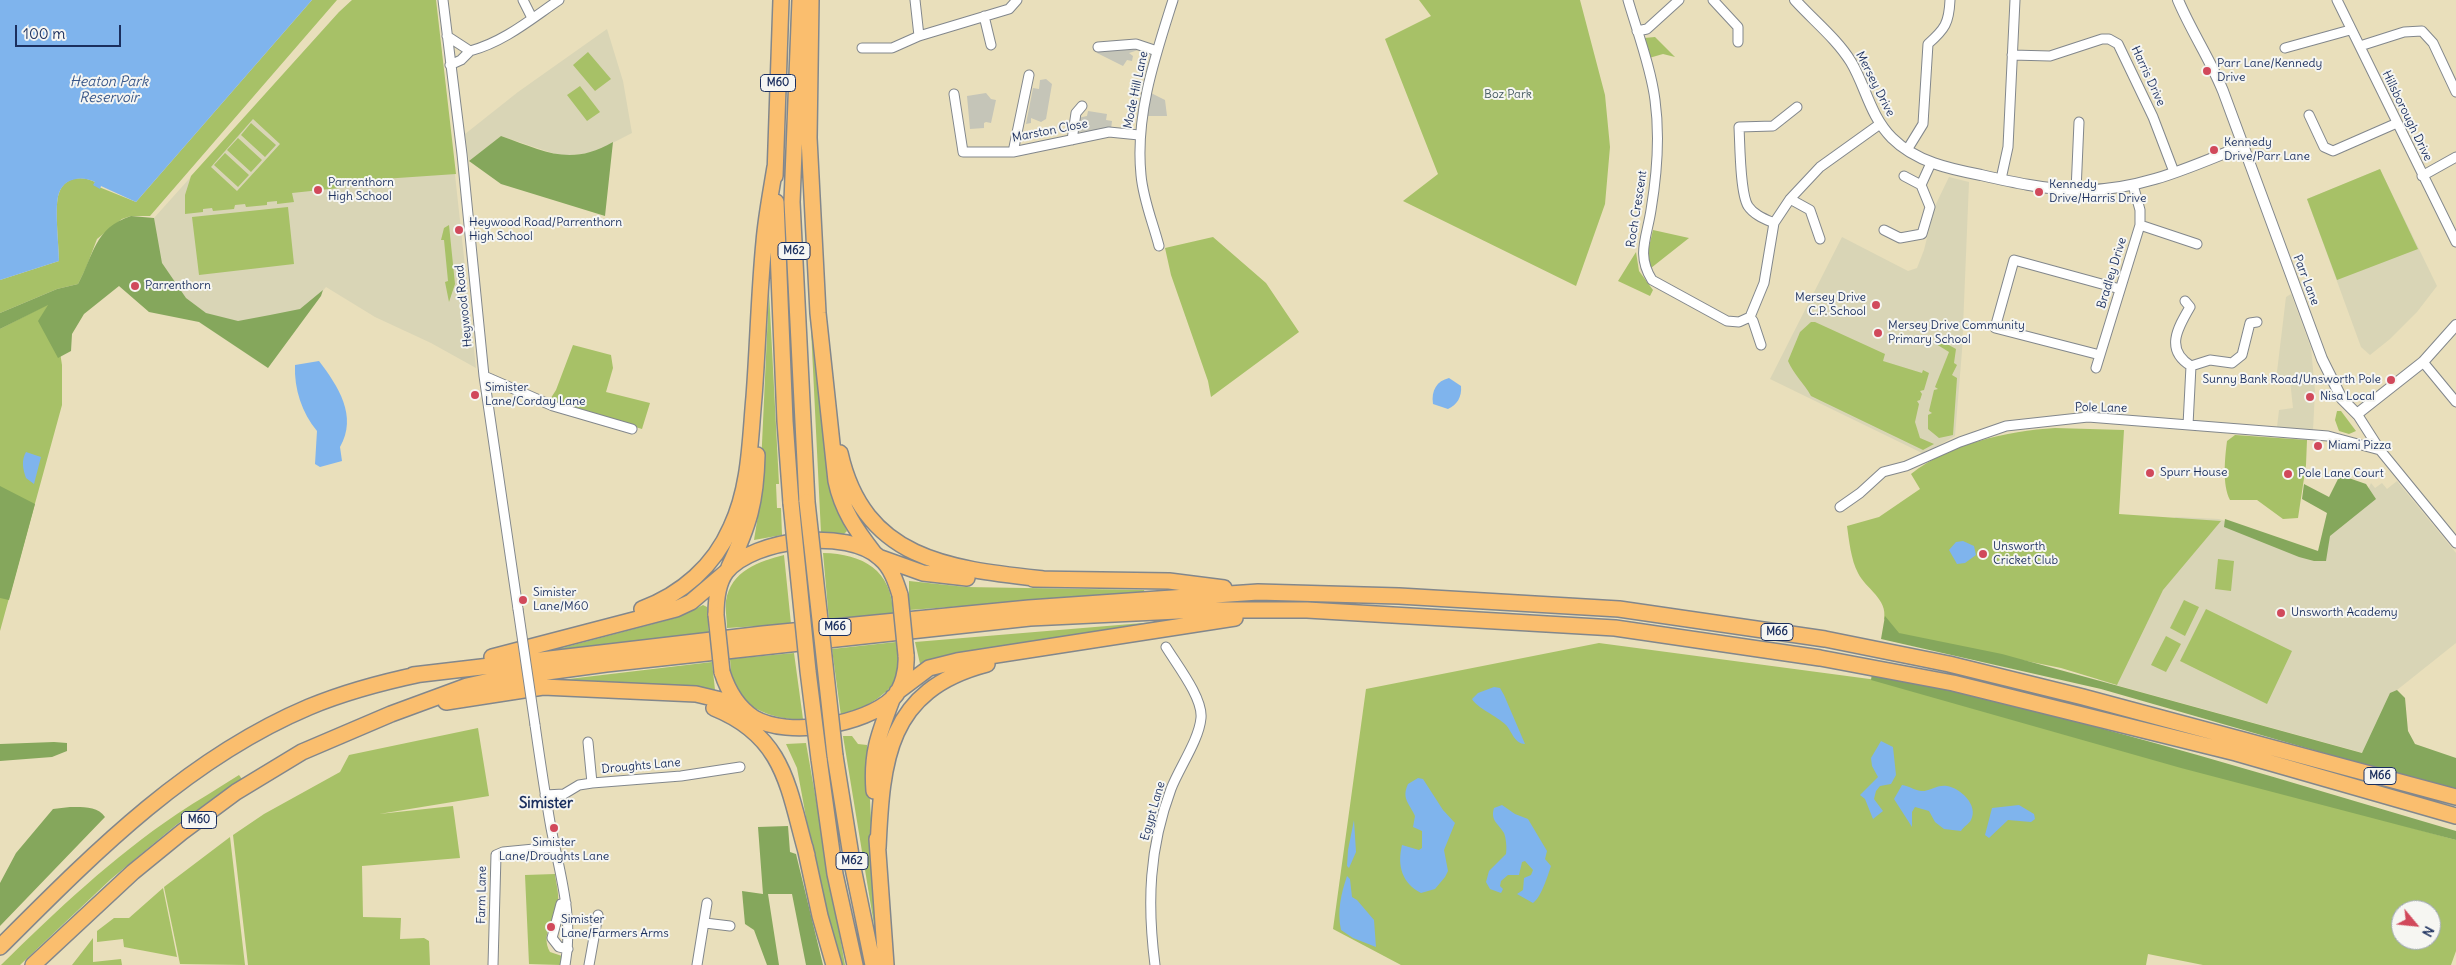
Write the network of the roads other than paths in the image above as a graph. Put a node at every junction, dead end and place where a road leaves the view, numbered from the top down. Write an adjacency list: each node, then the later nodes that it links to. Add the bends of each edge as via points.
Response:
1 (443, 0): 21 (street, Heywood Road)
2 (523, 0): 18 (street)
3 (559, 0): 18 (street)
4 (781, 0): 49 (highway, M60)
5 (808, 0): 67 (highway, via 809,138); 123 (highway, M62, bridge, via 792,202 807,502 836,756 853,868)
6 (915, 0): 22 (street)
7 (1017, 0): 17 (street, via 1010,10)
8 (1173, 0): 30 (street, Mode Hill Lane)
9 (1628, 0): 20 (street, Roch Crescent)
10 (1679, 0): 20 (street, via 1647,29)
11 (1713, 0): 23 (street, via 1738,27)
12 (1795, 0): 40 (street, Mersey Drive, via 1850,61)
13 (1950, 0): 45 (street, via 1949,18 1942,32 1928,44 1923,124)
14 (2015, 0): 31 (street)
15 (2178, 0): 44 (street, Parr Lane, via 2188,25 2214,69)
16 (2337, 0): 19 (street, Hillsborough Drive)
17 (984, 16): 22 (street); 24 (street)
18 (532, 18): 29 (street, via 502,38)
19 (2350, 30): 26 (street, Hillsborough Drive); 28 (street)
20 (1637, 31): 68 (street, Roch Crescent, via 1655,97 1657,119 1658,147 1651,211 1642,255 1647,273 1652,280 1727,321 1739,322)
21 (447, 36): 29 (street); 32 (street, Heywood Road)
22 (920, 36): 27 (street, via 892,48)
23 (1738, 42)
24 (991, 45)
25 (1098, 46): 30 (street, via 1136,44)
26 (2360, 46): 34 (street, via 2404,32 2422,31 2433,43); 41 (street, Hillsborough Drive)
27 (862, 48)
28 (2285, 48)
29 (470, 50): 32 (street, via 461,60)
30 (1157, 51): 42 (street, Mode Hill Lane)
31 (2012, 55): 50 (street, Harris Drive, via 2050,56 2102,39 2118,44 2153,117); 53 (street, via 2008,147)
32 (450, 65): 77 (street, Heywood Road)
33 (1029, 75): 46 (street)
34 (2456, 92)
35 (954, 94): 46 (street, Marston Close, via 963,152)
36 (1082, 106): 43 (street, via 1076,113)
37 (1797, 107): 58 (street, via 1773,126 1739,127 1744,195 1748,206)
38 (2309, 115): 41 (street, via 2324,147 2333,151)
39 (2079, 122): 56 (street)
40 (1880, 124): 45 (street, Mersey Drive); 57 (street, via 1820,167)
41 (2397, 124): 52 (street, Hillsborough Drive)
42 (1139, 135): 43 (street, Marston Close, via 1109,132); 64 (street, Mode Hill Lane, via 1142,185)
43 (1072, 140): 46 (street, Marston Close)
44 (2242, 146): 50 (street, Mersey Drive); 79 (street, Parr Lane, via 2322,359 2342,399)
45 (1907, 150): 48 (street, Mersey Drive)
46 (1012, 152)
47 (2456, 156): 52 (street)
48 (1931, 163): 53 (street, Mersey Drive); 54 (street)
49 (775, 167): 72 (highway, via 764,240); 122 (highway, M62, bridge, via 784,421 791,502 808,671 835,874)
50 (2174, 172): 55 (street, Mersey Drive)
51 (1904, 176): 54 (street)
52 (2422, 176): 63 (street, Hillsborough Drive)
53 (2001, 179): 56 (street, Mersey Drive)
54 (1921, 184): 60 (street, via 1930,207 1922,234 1900,238)
55 (2133, 185): 56 (street, Mersey Drive); 59 (street, Bradley Drive, via 2140,210)
56 (2076, 190)
57 (1790, 199): 58 (street); 61 (street, via 1810,210)
58 (1774, 223): 68 (street, via 1764,283)
59 (2140, 225): 62 (street); 65 (street, Bradley Drive)
60 (1884, 230)
61 (1820, 239)
62 (2193, 240)
63 (2456, 242)
64 (1159, 246)
65 (2120, 289): 73 (street, Bradley Drive); 73 (street, via 2014,260 1995,328)
66 (2185, 301): 75 (street, via 2190,307 2177,335 2176,350 2180,359)
67 (818, 313): 85 (highway, via 839,494 848,518); 87 (highway, via 834,426 843,465 870,517 894,540 930,560 971,571)
68 (1750, 317): 71 (street)
69 (2257, 322): 75 (street, via 2250,323 2242,355 2232,363 2210,360)
70 (2456, 325): 74 (street)
71 (1761, 345)
72 (757, 351): 86 (highway, via 755,493 747,530); 91 (highway, via 742,495 732,525 714,556 688,584 660,602)
73 (2100, 355): 76 (street, Bradley Drive)
74 (2423, 362): 78 (street); 79 (street)
75 (2191, 366): 80 (street)
76 (2096, 368)
77 (484, 376): 81 (street, via 553,406); 103 (street, Heywood Road, bridge)
78 (2456, 402)
79 (2357, 414): 82 (street, Parr Lane)
80 (2188, 425): 82 (street, Pole Lane, via 2328,436); 83 (street, Pole Lane, via 2088,417 2006,426 1883,472)
81 (632, 429)
82 (2380, 450): 84 (street, Parr Lane)
83 (1840, 507)
84 (2456, 543)
85 (877, 556): 86 (highway, via 853,544 834,541 776,545 746,556); 87 (highway, via 923,573 956,578); 96 (highway, bridge, via 896,582 900,595 906,655 905,672)
86 (726, 572): 91 (highway, via 697,597 676,608); 97 (highway, bridge, via 717,594 716,616 722,672 726,686)
87 (1043, 579): 88 (highway, M66, via 1169,581)
88 (1258, 592): 93 (highway, M66, via 1029,608 743,636); 104 (highway, M66, via 1399,596 1619,609 1815,637 1958,666)
89 (1306, 610): 90 (highway); 94 (highway, M66, via 1199,610 1030,618 606,664); 105 (highway, M66, via 1615,628 1820,658 1953,684 2279,765)
90 (1068, 642): 96 (highway, via 938,665 919,674); 107 (highway, via 951,676 912,708 895,734 886,762)
91 (535, 647): 93 (highway)
92 (1166, 647): 125 (street, Egypt Lane, via 1196,696 1201,718 1171,789 1152,862 1149,917)
93 (413, 675): 114 (highway, via 345,693 310,707 243,739 189,774 74,873)
94 (467, 686): 98 (highway, M60)
95 (584, 688): 97 (highway, via 696,694); 98 (highway, via 513,690); 108 (highway, via 711,706 746,724 766,743 780,765)
96 (895, 695): 99 (highway, via 864,715 838,723 789,727); 107 (highway, via 878,737 873,760)
97 (743, 709): 99 (highway)
98 (391, 714): 116 (highway, M60, via 302,752 236,792 133,872)
99 (756, 719): 108 (highway, via 778,742 790,766)
100 (588, 742): 102 (street)
101 (740, 767): 102 (street, Droughts Lane, via 681,776)
102 (592, 783): 103 (street, Droughts Lane, via 579,785 564,794)
103 (545, 795): 106 (street, Heywood Road)
104 (2456, 797)
105 (2456, 816)
106 (555, 847): 109 (street, Heywood Road); 117 (street, Farm Lane, via 496,855)
107 (878, 848): 124 (highway)
108 (807, 855): 121 (highway)
109 (566, 903): 115 (street, Heywood Road); 115 (street, via 561,904 552,938 559,947)
110 (708, 903): 112 (street)
111 (598, 915): 119 (street)
112 (705, 923): 113 (street); 120 (street)
113 (730, 926)
114 (0, 947)
115 (568, 949): 118 (street, Heywood Road)
116 (33, 965)
117 (493, 965)
118 (565, 965)
119 (589, 965)
120 (698, 965)
121 (834, 965)
122 (855, 965)
123 (873, 965)
124 (886, 965)
125 (1155, 965)

